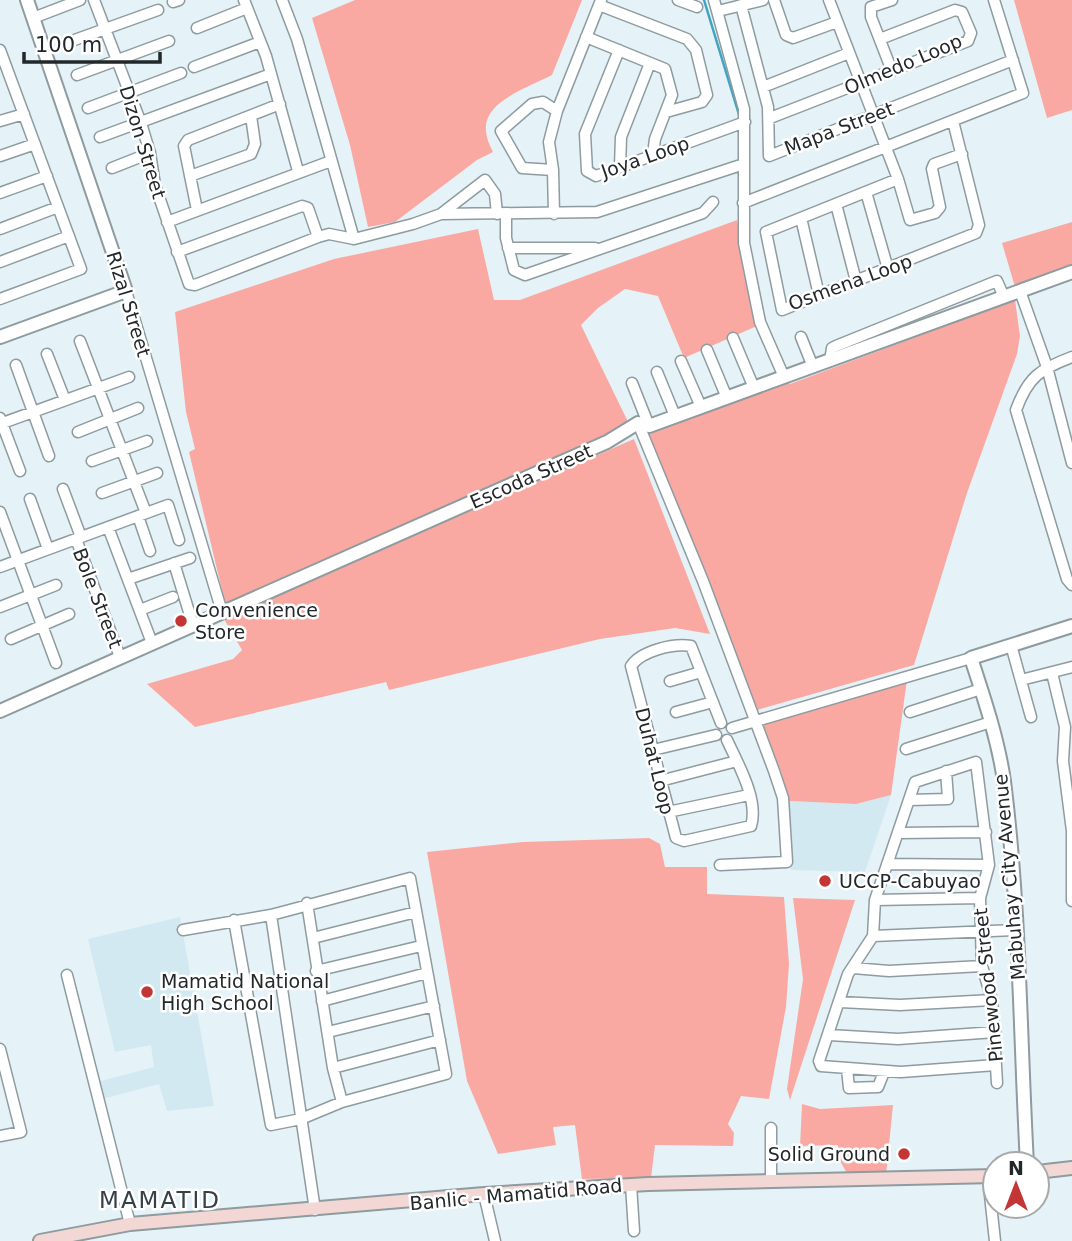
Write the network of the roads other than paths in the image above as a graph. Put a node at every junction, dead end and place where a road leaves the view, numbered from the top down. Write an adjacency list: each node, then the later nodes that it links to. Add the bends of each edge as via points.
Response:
1 (27, 0): 19 (street, Rizal Street)
2 (80, 0): 13 (street)
3 (94, 0): 22 (street, Dizon Street)
4 (282, 0): 61 (street)
5 (678, 0): 16 (street)
6 (715, 0): 18 (street)
7 (763, 0): 15 (street)
8 (774, 0): 20 (street, via 786,34 793,38)
9 (829, 0): 20 (street)
10 (892, 0): 24 (street, via 871,8)
11 (994, 0): 32 (street)
12 (600, 3): 23 (street); 45 (street, via 687,39 696,50 707,94 702,102)
13 (57, 4): 19 (street)
14 (246, 4): 21 (street); 26 (street)
15 (741, 5): 18 (street); 40 (street, Mapa Street)
16 (697, 7)
17 (158, 10): 22 (street)
18 (718, 11): 52 (street)
19 (33, 18): 93 (street, Rizal Street)
20 (837, 22): 29 (street)
21 (197, 28)
22 (105, 29): 27 (street); 31 (street, Dizon Street)
23 (586, 37): 28 (street); 44 (street)
24 (880, 40): 35 (street); 35 (street, Olmedo Loop, via 955,10 962,12 971,33 968,41)
25 (169, 41): 31 (street)
26 (260, 42): 34 (street); 37 (street)
27 (66, 43)
28 (619, 50): 33 (street); 64 (street, Joya Loop, via 585,134 587,171 596,176)
29 (849, 53): 39 (street); 40 (street)
30 (1, 56): 46 (street)
31 (117, 60): 38 (street); 41 (street, Dizon Street)
32 (1013, 60): 47 (street, Mapa Street); 51 (street, via 1023,93)
33 (650, 63): 45 (street, via 665,69 672,95); 64 (street, via 621,137)
34 (194, 67)
35 (892, 71): 39 (street, Olmedo Loop)
36 (181, 73): 41 (street)
37 (271, 74): 42 (street); 53 (street)
38 (77, 75)
39 (861, 83): 47 (street); 49 (street, Olmedo Loop)
40 (763, 87): 49 (street, Mapa Street)
41 (130, 93): 43 (street); 53 (street, Dizon Street)
42 (280, 104): 48 (street); 66 (street)
43 (88, 108)
44 (557, 110): 65 (street, via 549,142); 65 (street, via 543,102 533,104 501,131 522,168)
45 (666, 111): 58 (street)
46 (24, 114): 50 (street); 55 (street)
47 (874, 115): 49 (street, Mapa Street, via 769,156); 56 (street)
48 (251, 116): 68 (street, via 255,144 251,154); 68 (street, via 188,140 184,146)
49 (770, 118)
50 (0, 121)
51 (953, 121): 56 (street); 59 (street, Osmena Loop)
52 (745, 122): 58 (street, Joya Loop); 62 (street)
53 (141, 123): 54 (street); 57 (street, Dizon Street)
54 (100, 137)
55 (35, 144): 60 (street); 67 (street)
56 (886, 147): 69 (street); 73 (street)
57 (150, 153): 63 (street); 81 (street, Dizon Street)
58 (653, 154): 64 (street, Joya Loop)
59 (962, 154): 69 (street, via 934,164 940,207 935,214 910,220); 90 (street, Osmena Loop, via 979,225 976,233)
60 (0, 156)
61 (331, 161): 66 (street); 85 (street)
62 (744, 164): 73 (street); 78 (street, via 597,212)
63 (113, 167)
64 (620, 167)
65 (553, 170): 78 (street)
66 (298, 171): 76 (street)
67 (47, 176): 71 (street); 75 (street)
68 (190, 176): 76 (street)
69 (898, 179): 70 (street, Osmena Loop)
70 (866, 192): 74 (street, Osmena Loop); 90 (street)
71 (0, 193)
72 (713, 202): 87 (street, via 703,213)
73 (743, 203): 110 (street, via 744,243 760,322)
74 (836, 204): 80 (street, Osmena Loop); 92 (street)
75 (58, 207): 82 (street); 83 (street)
76 (197, 210): 81 (street)
77 (441, 214): 79 (street); 79 (street, via 485,180); 85 (street)
78 (554, 214): 79 (street)
79 (501, 215): 86 (street)
80 (801, 218): 95 (street); 95 (street, Osmena Loop, via 766,232 782,310)
81 (167, 222): 88 (street, Dizon Street)
82 (0, 229)
83 (69, 236): 89 (street); 96 (street, via 81,269)
84 (318, 237): 85 (street, via 329,234); 88 (street, via 308,208 302,206); 88 (street, Dizon Street, via 195,285 189,284)
85 (354, 239)
86 (508, 248): 87 (street); 87 (street, via 514,270 525,275)
87 (606, 248)
88 (177, 252)
89 (0, 262)
90 (888, 269): 92 (street, Osmena Loop)
91 (1072, 272): 94 (street, Escoda Street)
92 (856, 281): 95 (street, Osmena Loop)
93 (126, 291): 97 (street); 153 (street, Rizal Street)
94 (1020, 291): 106 (street, Escoda Street); 107 (street)
95 (819, 295)
96 (0, 299)
97 (0, 337)
98 (801, 337): 106 (street)
99 (733, 338): 113 (street)
100 (80, 341): 112 (street)
101 (707, 350): 114 (street)
102 (47, 354): 115 (street)
103 (1072, 357): 107 (street)
104 (681, 361): 116 (street)
105 (16, 365): 118 (street)
106 (813, 367): 110 (street, Escoda Street)
107 (1047, 367): 128 (street); 148 (street, via 1025,385 1016,410)
108 (657, 372): 119 (street)
109 (129, 377): 112 (street)
110 (784, 377): 113 (street, Escoda Street)
111 (632, 383): 122 (street)
112 (98, 388): 115 (street); 120 (street)
113 (754, 388): 114 (street, Escoda Street)
114 (727, 398): 116 (street, Escoda Street)
115 (65, 400): 118 (street)
116 (701, 407): 119 (street, Escoda Street)
117 (138, 408): 120 (street)
118 (33, 412): 121 (street); 126 (street)
119 (675, 416): 122 (street, Escoda Street)
120 (110, 419): 123 (street); 125 (street)
121 (1, 421): 129 (street)
122 (644, 424): 153 (street, Escoda Street); 175 (street)
123 (78, 432)
124 (147, 441): 125 (street)
125 (122, 450): 127 (street); 131 (street)
126 (49, 456)
127 (92, 461)
128 (1072, 463)
129 (20, 471)
130 (157, 473): 131 (street)
131 (134, 481): 133 (street); 136 (street)
132 (63, 489): 138 (street, Bole Street)
133 (102, 493)
134 (30, 499): 140 (street)
135 (0, 512): 143 (street)
136 (142, 514): 137 (street); 139 (street, via 168,505); 141 (street)
137 (108, 527): 138 (street); 146 (street)
138 (78, 538): 140 (street); 161 (street, Bole Street)
139 (179, 540)
140 (48, 549): 143 (street)
141 (150, 551)
142 (190, 558): 144 (street)
143 (18, 560): 145 (street); 149 (street)
144 (174, 563): 146 (street); 155 (street)
145 (0, 567)
146 (128, 579): 152 (street)
147 (56, 585): 149 (street)
148 (1072, 585)
149 (30, 595): 151 (street); 156 (street)
150 (173, 597): 152 (street)
151 (0, 607)
152 (140, 610): 159 (street)
153 (222, 612): 155 (street, Escoda Street)
154 (69, 614): 156 (street)
155 (193, 625): 159 (street, Escoda Street)
156 (42, 626): 158 (street); 163 (street)
157 (1072, 626): 160 (street)
158 (11, 639)
159 (152, 643): 161 (street, Escoda Street)
160 (1011, 645): 162 (street); 167 (street)
161 (120, 657): 171 (street, Escoda Street)
162 (971, 658): 169 (street, Mabuhay City Avenue); 175 (street)
163 (56, 663)
164 (1072, 667): 166 (street)
165 (701, 672): 168 (street); 170 (street, Duhat Loop); 183 (street, Duhat Loop, via 691,646 681,644 636,657 631,666)
166 (1052, 673): 167 (street); 178 (street)
167 (1021, 680): 174 (street)
168 (670, 681)
169 (981, 690): 173 (street); 176 (street, Mabuhay City Avenue)
170 (713, 702): 172 (street); 177 (street, Duhat Loop)
171 (0, 711)
172 (677, 712)
173 (910, 712)
174 (1031, 717)
175 (752, 720): 179 (street); 196 (street, via 783,798 789,857 784,863)
176 (991, 722): 182 (street); 207 (street, Mabuhay City Avenue, via 1003,780)
177 (721, 723): 179 (street); 180 (street)
178 (1069, 727): 185 (street)
179 (732, 728): 181 (street)
180 (716, 735): 181 (street); 183 (street)
181 (727, 740): 184 (street, Duhat Loop)
182 (906, 749)
183 (653, 750): 187 (street, Duhat Loop)
184 (737, 761): 187 (street); 188 (street, Duhat Loop)
185 (1068, 761): 189 (street)
186 (946, 771): 190 (street, via 915,782); 190 (street, via 948,799); 193 (street, Pinewood Street, via 976,762)
187 (660, 781): 191 (street, Duhat Loop)
188 (749, 794): 191 (street); 191 (street, Duhat Loop, via 753,818 751,826 742,830 684,841 673,832)
189 (1071, 798): 192 (street)
190 (909, 800): 194 (street)
191 (668, 812)
192 (1072, 831): 198 (street)
193 (986, 832): 194 (street); 197 (street, Pinewood Street)
194 (898, 833): 195 (street)
195 (887, 864): 197 (street); 201 (street)
196 (720, 865)
197 (989, 865): 199 (street, Pinewood Street)
198 (1072, 866): 200 (street)
199 (979, 898): 201 (street); 208 (street, Pinewood Street)
200 (1072, 899)
201 (876, 900): 209 (street)
202 (307, 904): 203 (street, via 410,878); 204 (street); 210 (street)
203 (416, 912): 210 (street); 211 (street)
204 (271, 915): 205 (street); 232 (street)
205 (234, 920): 206 (street); 232 (street, via 271,1125)
206 (183, 930)
207 (1015, 930): 208 (street); 235 (street, Mabuhay City Avenue)
208 (980, 932): 209 (street); 212 (street, Pinewood Street)
209 (873, 936): 213 (street)
210 (313, 938): 214 (street)
211 (421, 946): 214 (street); 215 (street)
212 (982, 966): 213 (street, via 889,971); 217 (street, Pinewood Street)
213 (853, 968): 219 (street)
214 (316, 971): 218 (street)
215 (427, 973): 218 (street); 220 (street)
216 (66, 975): 244 (street)
217 (992, 1000): 219 (street, via 900,1005); 222 (street, Pinewood Street)
218 (323, 1001): 221 (street)
219 (839, 1002): 223 (street)
220 (435, 1006): 221 (street); 224 (street)
221 (328, 1032): 227 (street)
222 (995, 1032): 223 (street, via 898,1039); 226 (street, Pinewood Street)
223 (828, 1035): 228 (street, via 821,1066)
224 (440, 1040): 227 (street); 231 (street, via 446,1074)
225 (0, 1049): 234 (street, via 21,1132)
226 (996, 1066): 229 (street); 230 (street, Pinewood Street)
227 (333, 1068): 231 (street)
228 (847, 1069): 229 (street); 229 (street, via 849,1088 878,1087)
229 (884, 1072)
230 (997, 1083)
231 (342, 1102): 232 (street)
232 (301, 1119): 242 (street)
233 (771, 1128): 239 (street)
234 (0, 1136)
235 (1026, 1150)
236 (1072, 1168): 237 (main road)
237 (1051, 1170)
238 (981, 1177): 239 (main road, Banlic - Mamatid Road)
239 (771, 1182): 240 (main road, Banlic - Mamatid Road)
240 (631, 1185): 241 (main road, Banlic - Mamatid Road); 245 (street)
241 (484, 1194): 242 (main road, Banlic - Mamatid Road); 247 (street)
242 (314, 1210): 244 (main road, Banlic - Mamatid Road)
243 (994, 1220): 248 (street)
244 (130, 1224): 246 (main road, Banlic - Mamatid Road)
245 (634, 1231)
246 (40, 1241)
247 (495, 1241)
248 (995, 1241)

